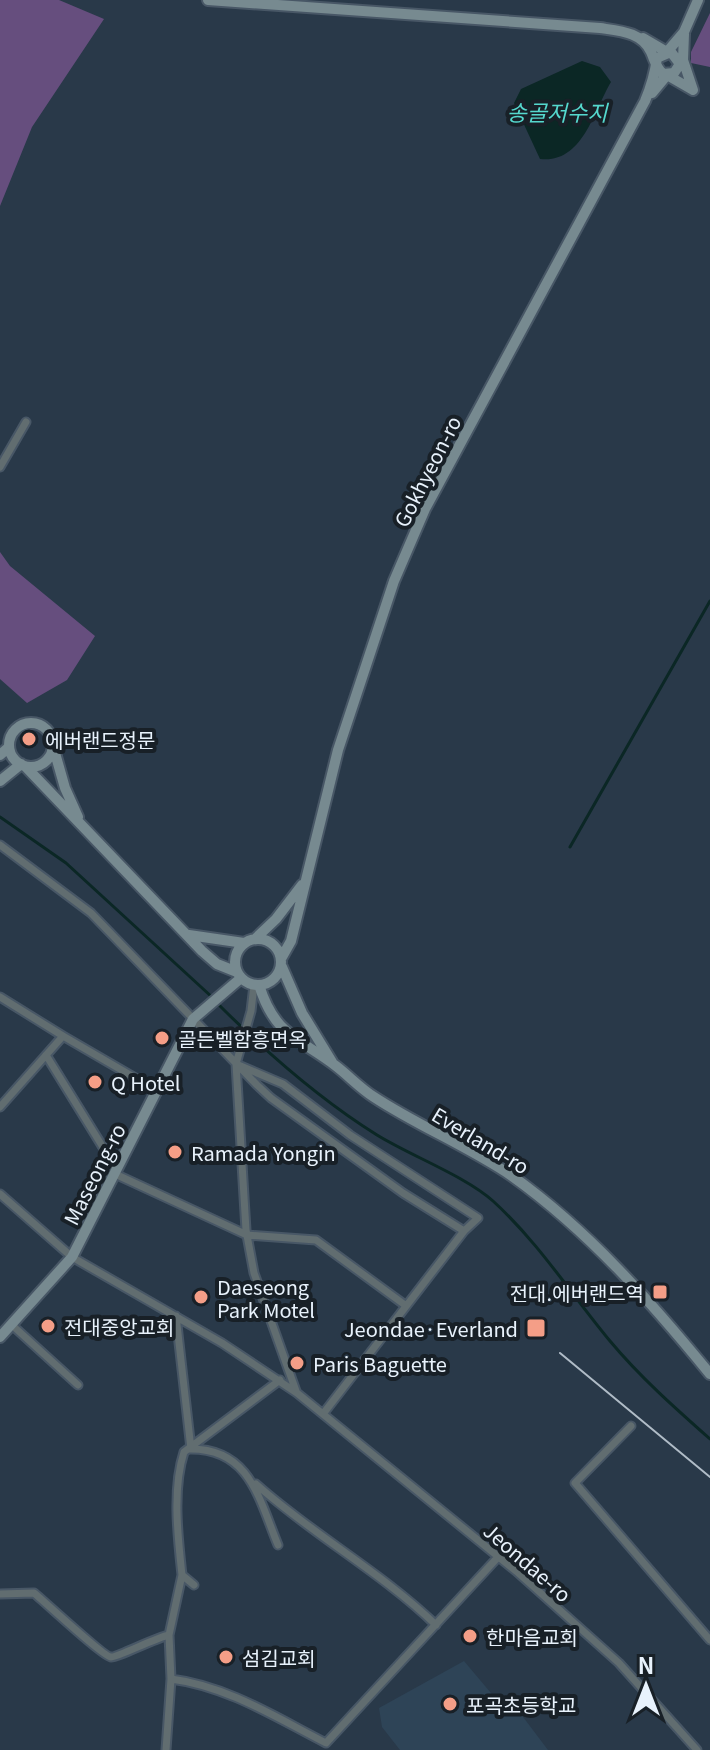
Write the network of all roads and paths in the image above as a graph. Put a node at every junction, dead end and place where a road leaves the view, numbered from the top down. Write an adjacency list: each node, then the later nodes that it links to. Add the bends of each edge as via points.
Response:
1 (208, 0): 4 (main road, via 600,28)
2 (698, 0): 3 (main road)
3 (684, 32): 4 (main road, via 665,40); 5 (main road); 6 (main road); 9 (main road, via 683,60)
4 (633, 35): 5 (main road); 7 (main road, via 646,43); 10 (main road, via 649,64)
5 (667, 52): 6 (main road); 7 (main road)
6 (680, 64): 8 (main road); 9 (main road)
7 (656, 66): 8 (main road); 10 (main road)
8 (667, 75): 9 (main road); 10 (main road)
9 (693, 90): 10 (main road, via 666,87)
10 (645, 101): 20 (main road, Gokhyeon-ro, via 425,509 394,581 338,750)
11 (26, 422): 12 (street)
12 (0, 467)
13 (53, 746): 14 (main road, via 43,727 26,723 13,732); 16 (main road, via 47,760); 18 (main road)
14 (9, 747): 15 (main road); 16 (main road)
15 (0, 755)
16 (23, 765): 17 (main road); 18 (main road)
17 (0, 781)
18 (81, 822): 21 (main road)
19 (0, 845): 27 (street, via 91,913)
20 (303, 883): 22 (main road, via 276,919); 23 (main road, Gokhyeon-ro)
21 (189, 935): 22 (main road); 24 (main road, via 217,964)
22 (249, 941): 23 (main road, via 269,941); 24 (main road, via 235,960)
23 (282, 962): 25 (main road, via 274,980); 30 (main road, via 302,1013)
24 (239, 975): 25 (main road); 27 (main road)
25 (256, 985): 30 (main road, Everland-ro, via 277,1024); 31 (street)
26 (0, 997): 28 (street)
27 (196, 1016): 31 (street); 32 (main road, Maseong-ro)
28 (63, 1036): 29 (street); 32 (street)
29 (46, 1055): 33 (street); 34 (street)
30 (333, 1063): 43 (main road, Everland-ro, via 371,1095 530,1191 653,1304)
31 (236, 1064): 36 (street, via 282,1107); 36 (street, via 283,1084 350,1135 478,1218); 37 (street)
32 (156, 1090): 34 (main road, Maseong-ro)
33 (0, 1107)
34 (116, 1172): 37 (street); 38 (main road, Maseong-ro)
35 (0, 1194): 38 (street, Jeondae-ro)
36 (464, 1231): 39 (street)
37 (247, 1235): 39 (street, via 316,1240); 46 (street, via 254,1273)
38 (72, 1257): 40 (street, Jeondae-ro); 41 (main road, Maseong-ro)
39 (405, 1305): 47 (street)
40 (176, 1316): 44 (street, Jeondae-ro); 49 (street)
41 (13, 1326): 42 (main road, Maseong-ro); 45 (street)
42 (0, 1337)
43 (710, 1374)
44 (280, 1380): 46 (street, Jeondae-ro); 49 (street)
45 (78, 1385)
46 (297, 1393): 47 (street, Jeondae-ro)
47 (323, 1414): 52 (street, Jeondae-ro)
48 (631, 1426): 58 (street, via 575,1483)
49 (191, 1449): 50 (street, via 212,1449 232,1458); 53 (street, via 184,1452 180,1474)
50 (251, 1480): 51 (street); 56 (street)
51 (278, 1545)
52 (499, 1556): 56 (street); 61 (street, Jeondae-ro, via 619,1663)
53 (182, 1575): 54 (street); 57 (street)
54 (194, 1585)
55 (0, 1594): 57 (street, via 34,1593 76,1626 96,1651 111,1657)
56 (436, 1625): 59 (street, via 326,1743 245,1702)
57 (169, 1635): 59 (street)
58 (710, 1640)
59 (171, 1679): 60 (street)
60 (166, 1750)
61 (697, 1750)

